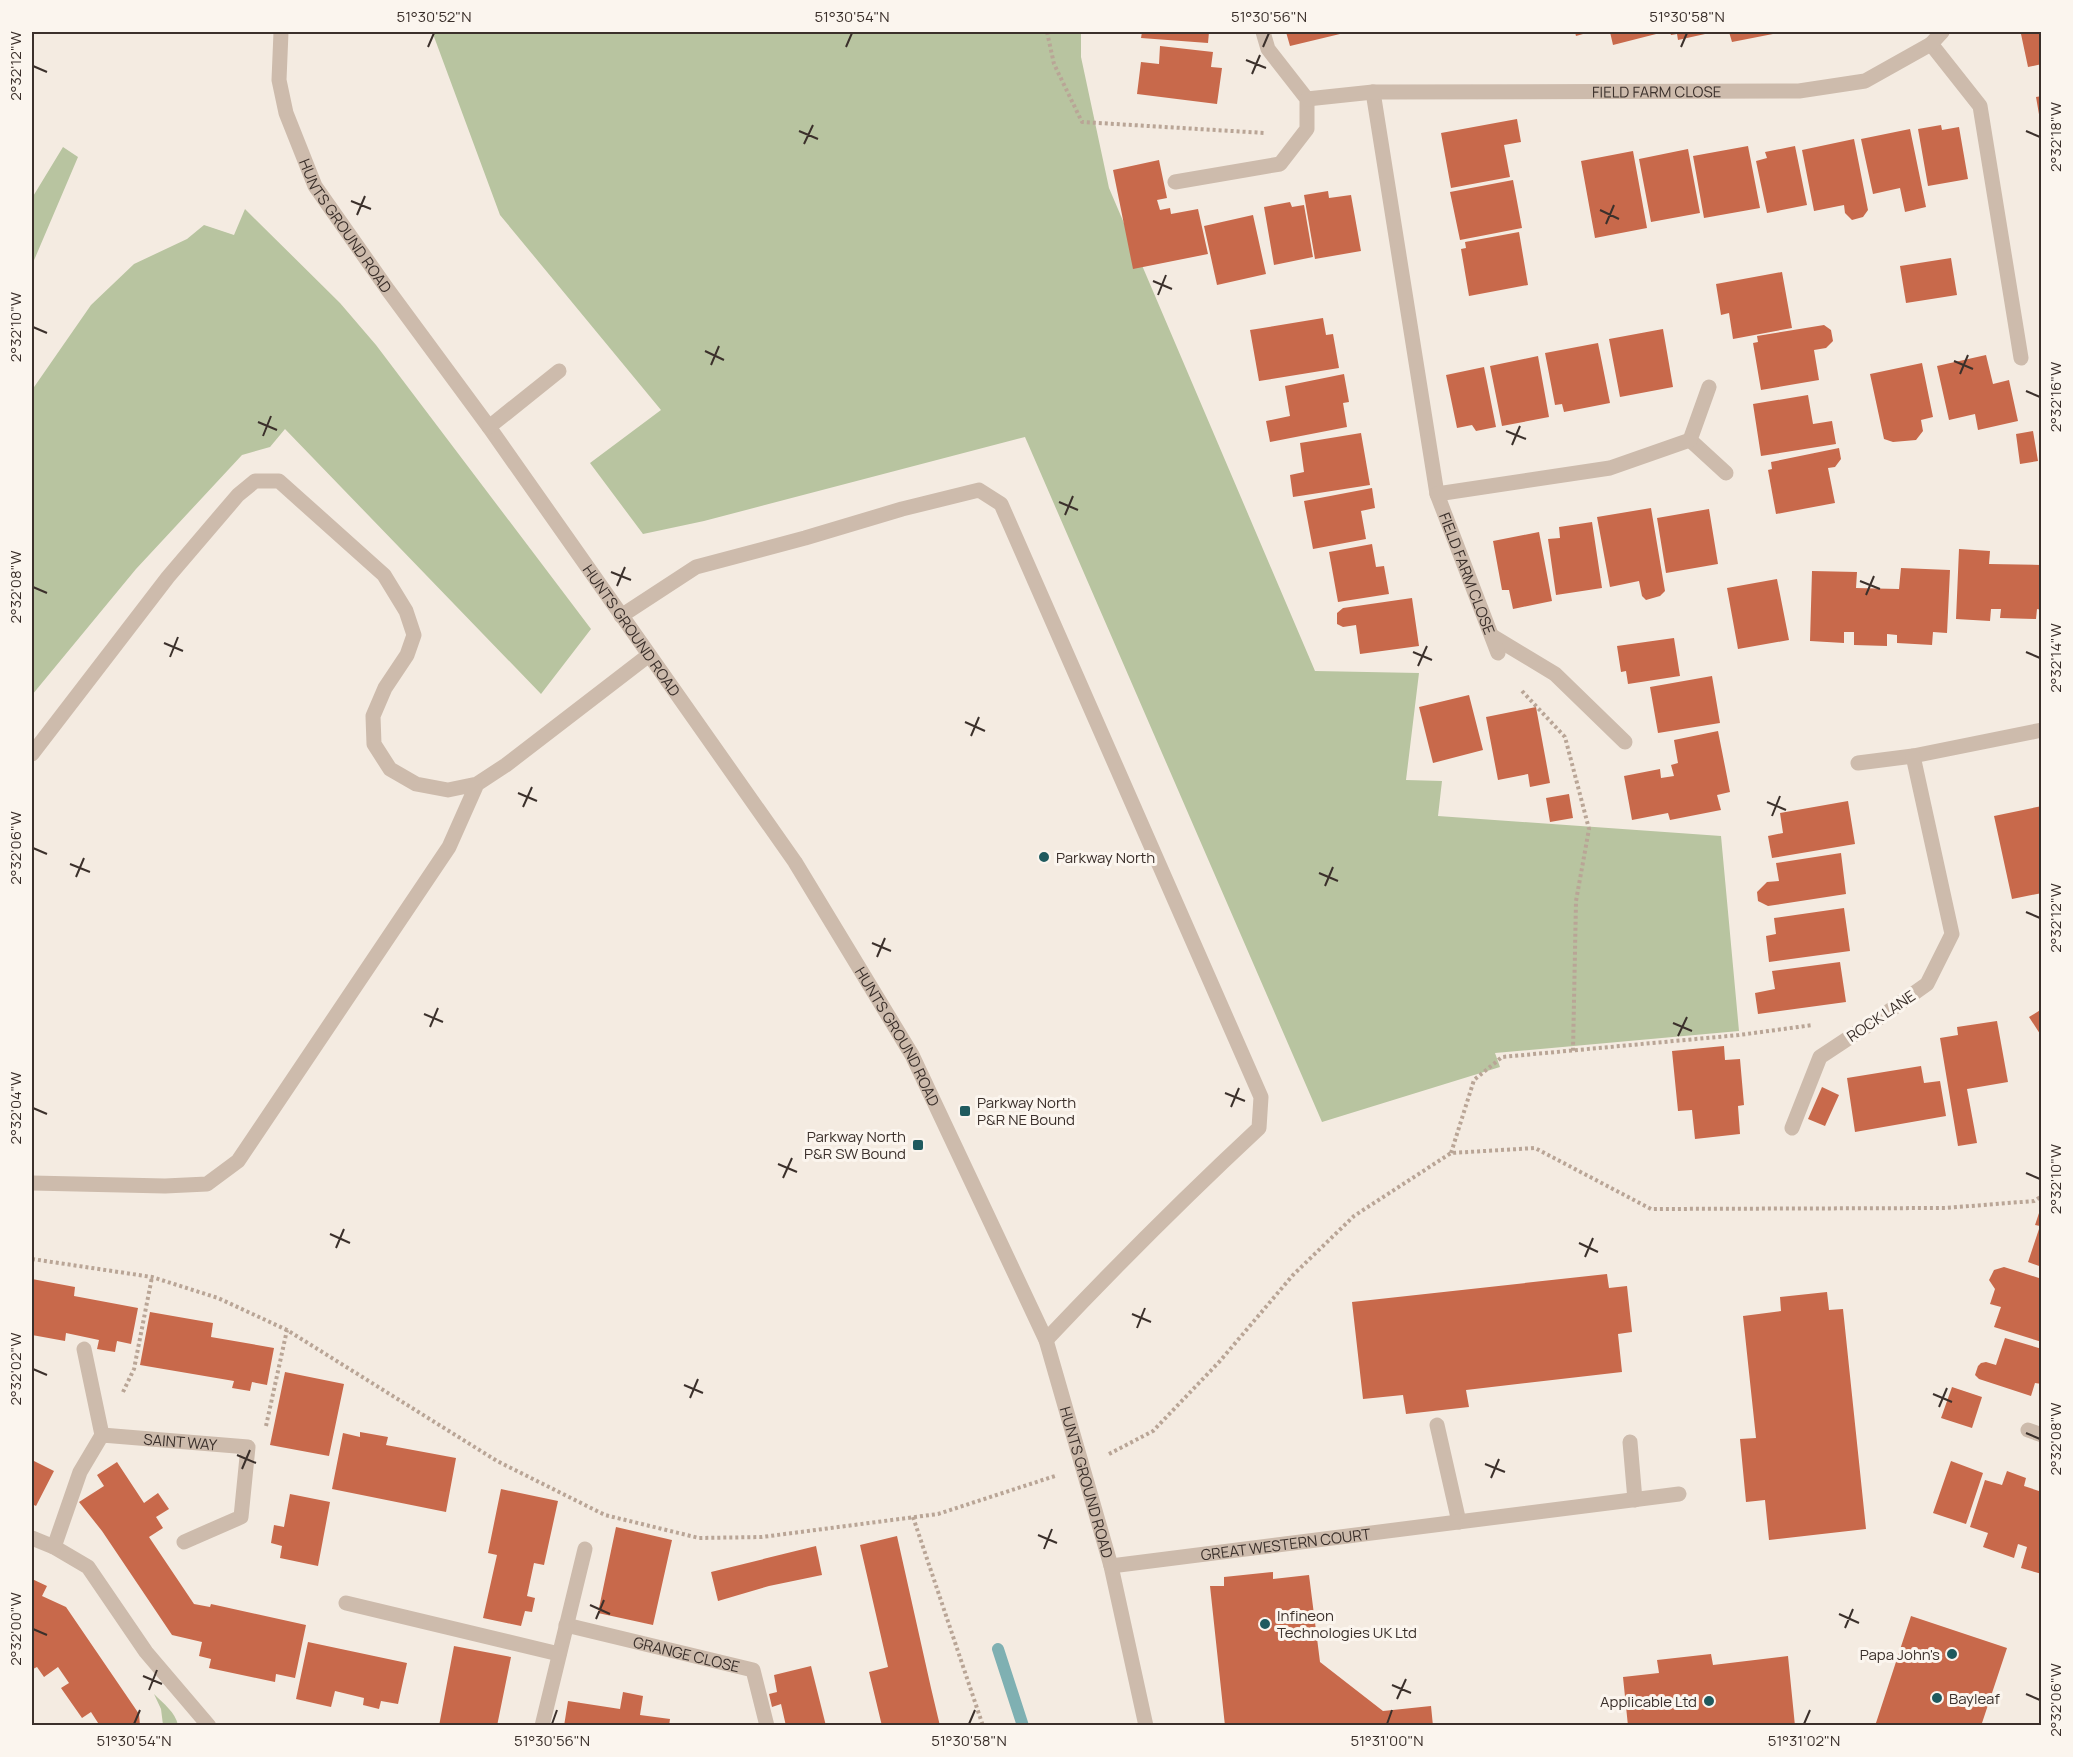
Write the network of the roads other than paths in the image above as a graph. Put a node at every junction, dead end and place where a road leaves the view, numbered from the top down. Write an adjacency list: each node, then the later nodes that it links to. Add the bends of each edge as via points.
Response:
1 (281, 32): 11 (street, HUNTS GROUND ROAD, via 279,80 286,113 315,186)
2 (1263, 32): 6 (street, via 1268,49)
3 (1942, 32): 4 (street, FIELD FARM CLOSE)
4 (1931, 44): 5 (street, FIELD FARM CLOSE, via 1865,81 1799,92); 8 (street, via 1980,106)
5 (1372, 92): 6 (street, FIELD FARM CLOSE); 14 (street, FIELD FARM CLOSE)
6 (1307, 99): 7 (street, via 1307,129 1280,164)
7 (1175, 182)
8 (2021, 358)
9 (559, 371): 11 (street)
10 (1708, 387): 12 (street)
11 (489, 427): 15 (street, HUNTS GROUND ROAD)
12 (1690, 440): 13 (street); 14 (street, FIELD FARM CLOSE, via 1610,468)
13 (1726, 473)
14 (1437, 494): 16 (street, FIELD FARM CLOSE)
15 (621, 616): 18 (street, HUNTS GROUND ROAD); 27 (street, via 696,567 979,490 1001,504 1261,1097 1259,1128 1140,1242)
16 (1492, 636): 17 (street, FIELD FARM CLOSE); 20 (street, via 1554,674)
17 (1498, 653)
18 (649, 655): 24 (street); 27 (street, HUNTS GROUND ROAD, via 795,862 912,1055)
19 (2042, 730): 22 (street)
20 (1625, 742)
21 (32, 754): 24 (street, via 168,577 238,495 255,481 279,481 384,575 406,611 414,635 411,645 373,716 374,744 390,769 416,784 448,790)
22 (1912, 756): 23 (street); 25 (street, ROCK LANE, via 1952,934 1927,984 1820,1057)
23 (1858, 764)
24 (477, 784): 26 (street, via 449,847 238,1161 207,1184)
25 (1792, 1128)
26 (32, 1183)
27 (1046, 1340): 39 (street, HUNTS GROUND ROAD)
28 (84, 1349): 30 (street)
29 (1437, 1425): 34 (street)
30 (102, 1435): 36 (street, SAINT WAY, via 248,1447 242,1517); 37 (street, via 80,1473)
31 (1630, 1442): 33 (street)
32 (1679, 1494): 33 (street, GREAT WESTERN COURT)
33 (1635, 1500): 34 (street, GREAT WESTERN COURT)
34 (1459, 1522): 39 (street, GREAT WESTERN COURT)
35 (32, 1538): 37 (street)
36 (183, 1542)
37 (54, 1547): 43 (street, via 88,1567 146,1652)
38 (585, 1549): 41 (street)
39 (1111, 1566): 46 (street, HUNTS GROUND ROAD)
40 (346, 1603): 42 (street)
41 (566, 1625): 42 (street); 45 (street, GRANGE CLOSE, via 753,1670)
42 (559, 1654): 44 (street)
43 (209, 1725)
44 (542, 1725)
45 (767, 1725)
46 (1146, 1725)

